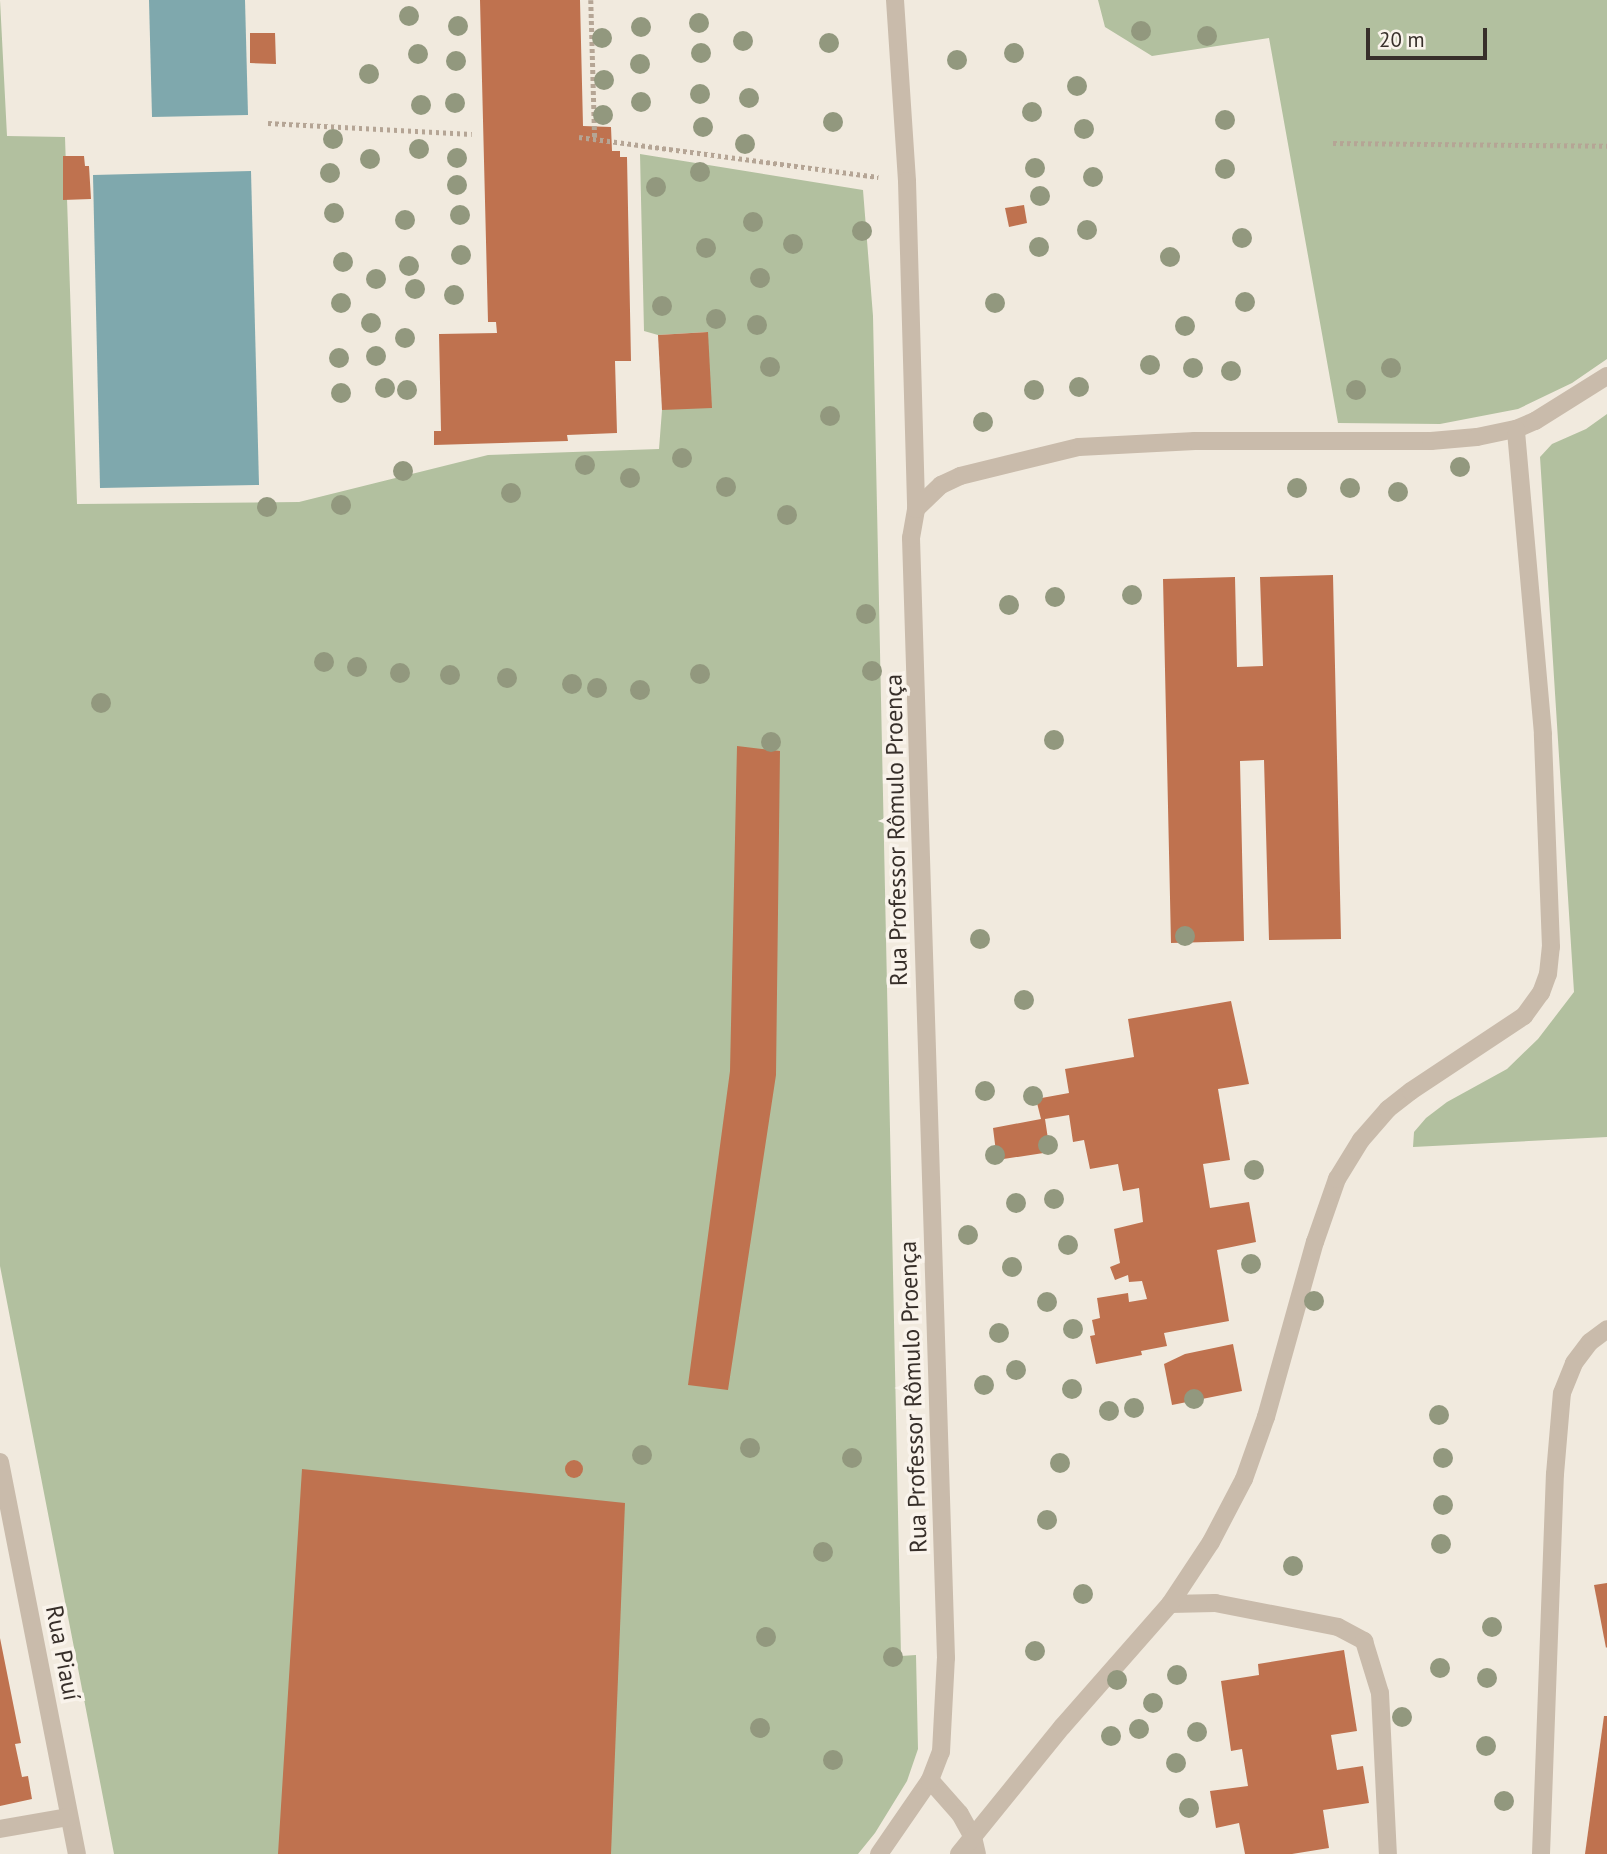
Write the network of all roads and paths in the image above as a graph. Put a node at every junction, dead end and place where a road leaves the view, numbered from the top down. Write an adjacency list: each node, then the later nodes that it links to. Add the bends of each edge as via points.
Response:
1 (591, 0): 6 (path)
2 (895, 0): 9 (street, Rua Professor Rômulo Proença)
3 (268, 123): 4 (path)
4 (472, 134)
5 (579, 137): 6 (path)
6 (595, 140): 9 (path)
7 (1333, 143): 8 (path)
8 (1607, 146)
9 (907, 181): 12 (street, Rua Professor Rômulo Proença)
10 (1607, 376): 11 (street, via 1565,405)
11 (1516, 429): 12 (street, via 1431,441 1195,441 1079,447 960,476 941,485); 15 (street, via 1543,734 1551,947 1548,974 1524,1016 1388,1109 1343,1169 1315,1242 1244,1479 1211,1542)
12 (916, 509): 16 (street, Rua Professor Rômulo Proença, via 911,538 946,1658 941,1752)
13 (1607, 1329): 24 (street, via 1574,1363 1562,1393)
14 (0, 1462): 17 (street, Rua Piauí)
15 (1170, 1604): 19 (street, via 1062,1727); 23 (street, via 1243,1608 1338,1627 1364,1641 1380,1693)
16 (930, 1780): 19 (street, via 960,1814); 21 (street, Rua Professor Rômulo Proença)
17 (69, 1817): 18 (street); 20 (street, Rua Piauí)
18 (0, 1829)
19 (975, 1846): 22 (street)
20 (77, 1854)
21 (879, 1854)
22 (959, 1854)
23 (1388, 1854)
24 (1541, 1854)

